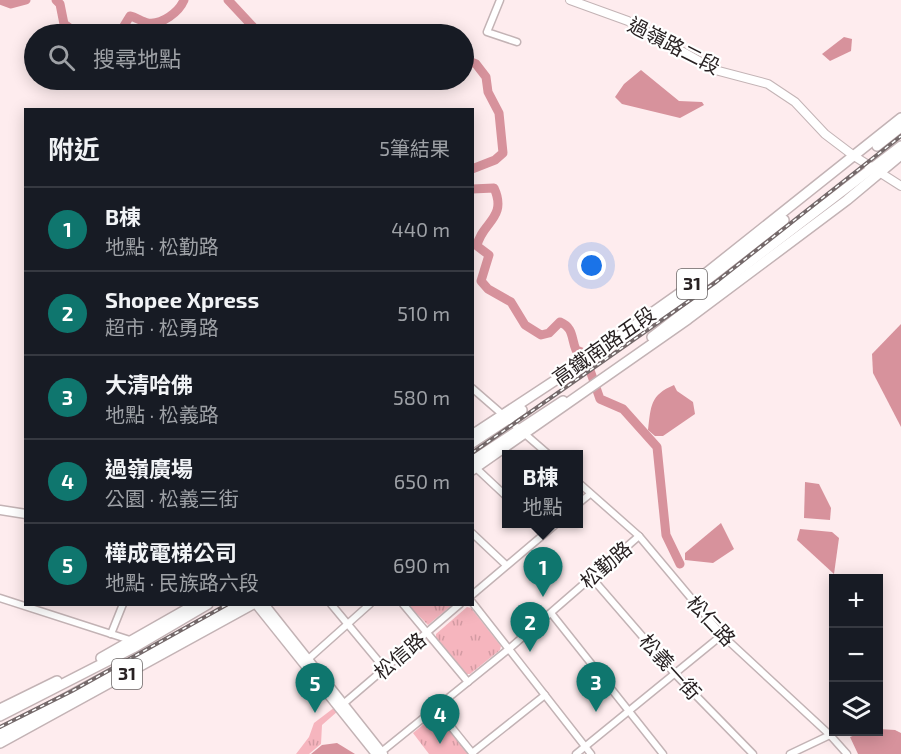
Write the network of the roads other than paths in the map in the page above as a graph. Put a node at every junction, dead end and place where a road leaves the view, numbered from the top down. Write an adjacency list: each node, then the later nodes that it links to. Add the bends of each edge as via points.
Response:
1 (500, 0): 3 (street, via 487,32)
2 (570, 0): 8 (street, 過嶺路二段, via 628,21 715,70 768,84 795,102 825,134)
3 (517, 42)
4 (901, 118): 8 (main road, 高鐵南路五段 / 31)
5 (901, 127): 8 (main road, 高鐵南路五段 / 31)
6 (901, 146): 9 (main road, 高鐵南路五段 / 31)
7 (901, 155): 9 (main road, 高鐵南路五段 / 31)
8 (856, 158): 9 (street, 過嶺路二段); 11 (main road, 高鐵南路五段 / 31); 12 (main road, 高鐵南路五段 / 31)
9 (877, 170): 10 (street, 過嶺路二段); 14 (main road, 高鐵南路五段 / 31); 16 (main road, 高鐵南路五段 / 31)
10 (901, 186)
11 (787, 218): 12 (main road); 15 (main road, 高鐵南路五段 / 31)
12 (760, 231): 13 (main road, 高鐵南路五段 / 31)
13 (690, 286): 15 (main road); 18 (main road, 高鐵南路五段 / 31)
14 (707, 297): 16 (main road); 19 (main road, 高鐵南路五段 / 31)
15 (668, 309): 18 (main road, 高鐵南路五段 / 31)
16 (688, 319): 19 (main road, 高鐵南路五段 / 31)
17 (474, 390): 18 (street)
18 (506, 417): 19 (street); 20 (main road, 高鐵南路五段 / 31); 21 (main road, 高鐵南路五段 / 31)
19 (523, 433): 22 (street); 23 (main road, 高鐵南路五段 / 31)
20 (474, 434)
21 (474, 441)
22 (543, 450)
23 (474, 466): 25 (street)
24 (583, 487): 26 (street, 松仁路)
25 (502, 492)
26 (590, 494): 27 (street); 34 (street, 松仁路)
27 (583, 500)
28 (0, 510): 29 (main road)
29 (24, 514)
30 (541, 528): 32 (street)
31 (551, 528): 32 (street)
32 (546, 532): 35 (street)
33 (474, 535): 35 (street)
34 (639, 536): 36 (street, 松勤路); 57 (street, 松仁路)
35 (506, 565): 37 (street)
36 (591, 577): 53 (street, 松勤路); 62 (street, 松義一街)
37 (474, 593)
38 (0, 598): 39 (street)
39 (24, 604)
40 (474, 604): 59 (street)
41 (122, 606): 56 (street)
42 (193, 606): 58 (main road, 31)
43 (205, 606): 67 (main road, 31, via 133,648)
44 (234, 606): 69 (main road, 31)
45 (251, 606): 74 (main road, 31)
46 (257, 606): 60 (main road)
47 (266, 606): 60 (main road)
48 (333, 606): 54 (street)
49 (368, 606): 54 (street)
50 (405, 606): 55 (street)
51 (458, 606): 55 (street, 松信路)
52 (43, 608): 56 (street)
53 (551, 613): 59 (street, 松勤路); 68 (street)
54 (348, 623): 60 (street); 61 (street)
55 (426, 633): 61 (street, 松信路); 63 (street)
56 (111, 634): 58 (street)
57 (722, 635): 62 (street); 71 (street, 松仁路)
58 (133, 641): 67 (main road, 31)
59 (510, 648): 63 (street, 松勤路); 64 (street)
60 (307, 661): 65 (main road)
61 (385, 669): 65 (street, 松信路)
62 (675, 674): 68 (street); 81 (street, 松義一街)
63 (468, 682): 66 (street, 松勤路)
64 (545, 695): 75 (street); 77 (street)
65 (342, 705): 76 (main road)
66 (436, 708): 76 (street, 松勤路); 77 (street)
67 (0, 711)
68 (629, 712): 75 (street); 80 (street)
69 (15, 727): 70 (main road, 31); 74 (main road)
70 (0, 734)
71 (829, 734)
72 (829, 735): 82 (street)
73 (831, 736): 83 (street, 松仁路)
74 (0, 742)
75 (585, 746): 78 (street); 79 (street)
76 (380, 753)
77 (472, 754)
78 (576, 754)
79 (591, 754)
80 (663, 754)
81 (753, 754)
82 (790, 754)
83 (847, 754)

